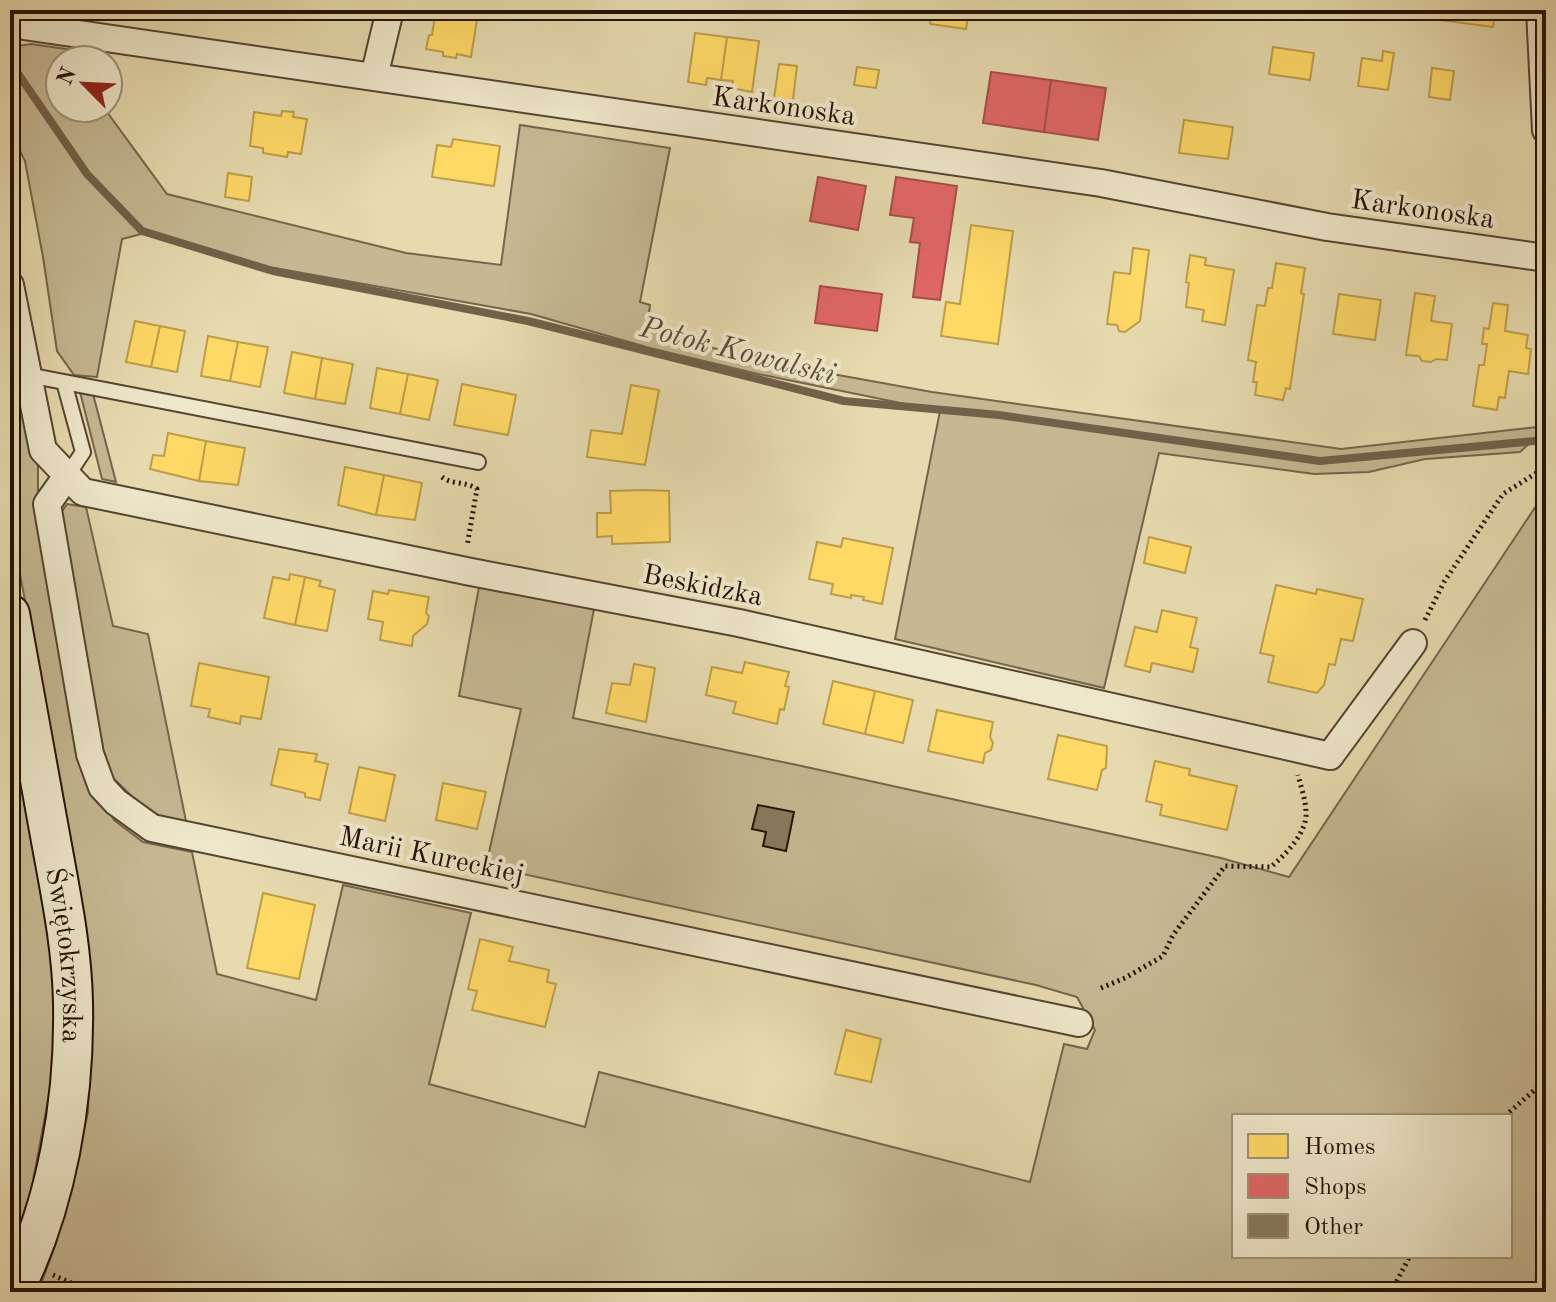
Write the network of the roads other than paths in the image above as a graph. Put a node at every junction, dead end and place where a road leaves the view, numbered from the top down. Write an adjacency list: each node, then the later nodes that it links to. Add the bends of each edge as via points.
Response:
1 (390, 10): 4 (street)
2 (1540, 10): 5 (street)
3 (10, 24): 4 (street, Karkonoska)
4 (374, 77): 6 (street, Karkonoska, via 1101,183 1327,227)
5 (1546, 130)
6 (1546, 258)
7 (10, 285): 8 (street)
8 (28, 375): 9 (lane); 11 (street, via 43,450)
9 (64, 382): 10 (lane); 11 (lane, via 83,452)
10 (478, 462)
11 (67, 476): 13 (street, Beskidzka, via 83,492 739,623 1330,756); 14 (street, Marii Kureckiej, via 47,504 90,754 102,787 152,828)
12 (10, 614): 15 (main road, Świętokrzyska, via 63,910 73,1003 62,1136 53,1180)
13 (1413, 643)
14 (1079, 1023)
15 (19, 1278)

